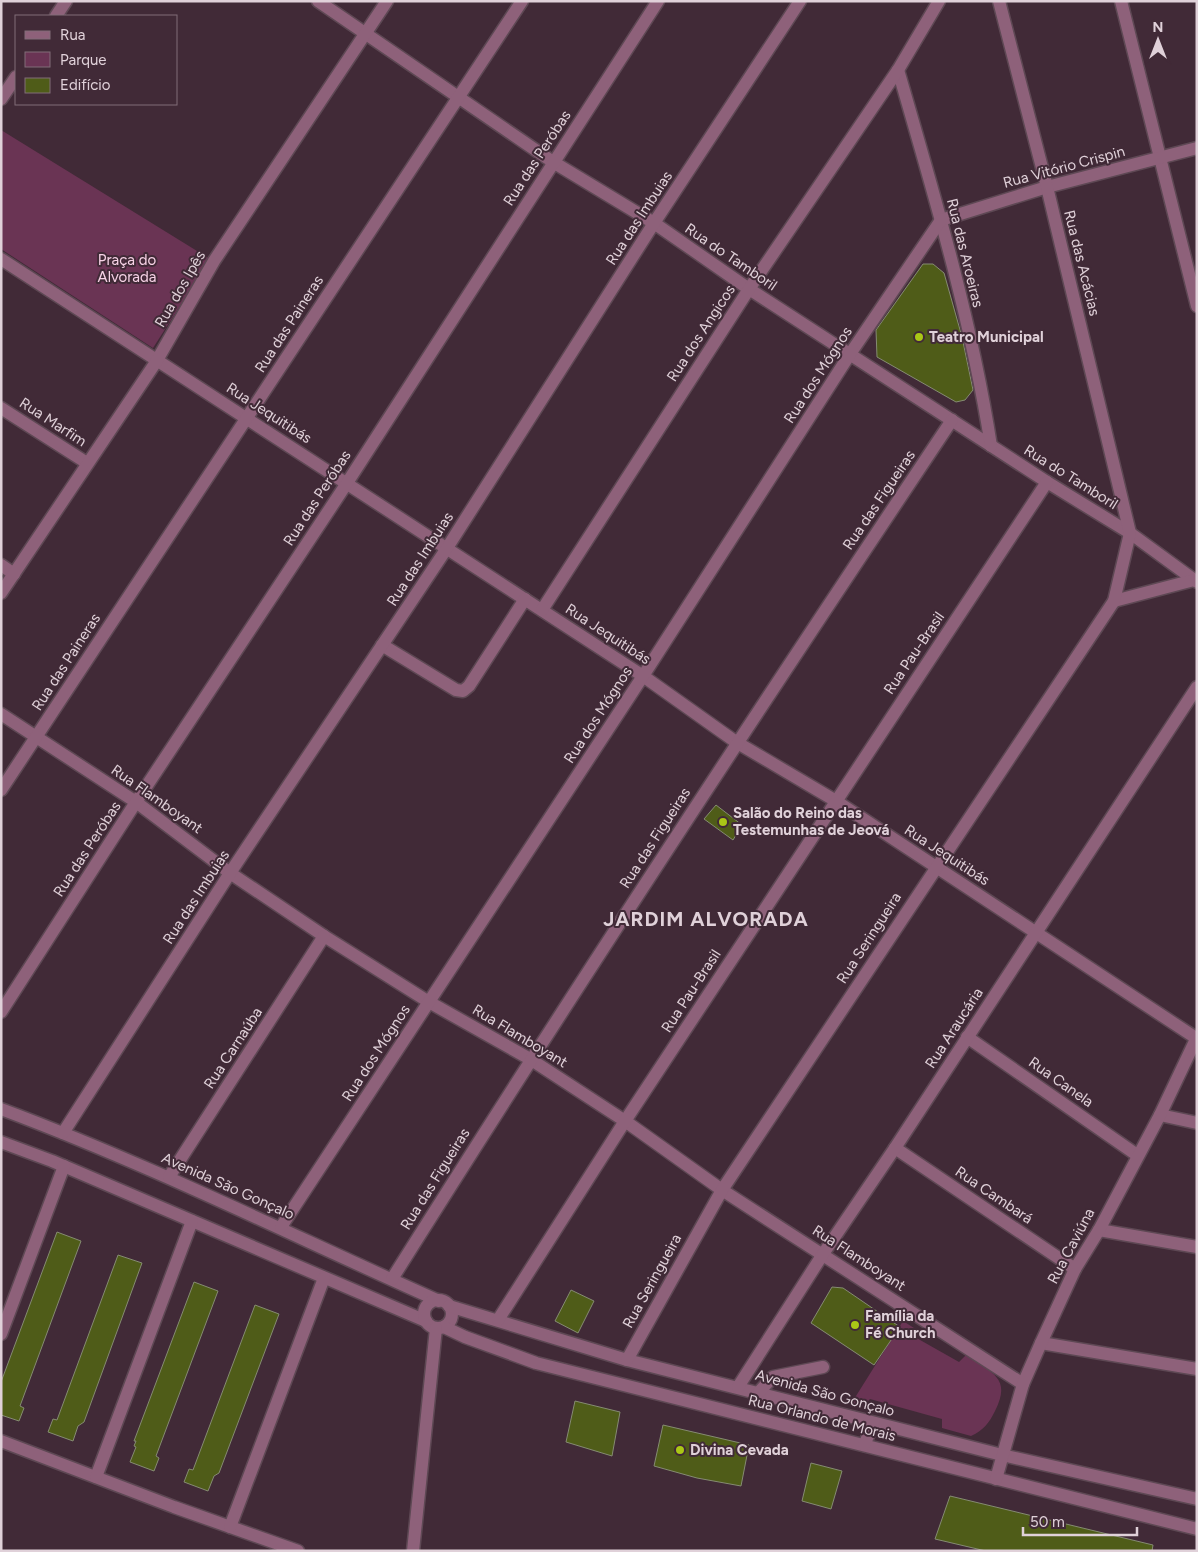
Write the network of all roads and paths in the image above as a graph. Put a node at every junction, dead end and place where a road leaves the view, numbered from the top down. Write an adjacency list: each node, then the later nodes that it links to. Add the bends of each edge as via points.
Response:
1 (66, 1): 10 (street)
2 (318, 1): 11 (street, Rua do Tamboril)
3 (387, 1): 11 (street, Rua dos Ipês)
4 (522, 1): 14 (street, Rua das Paineras)
5 (658, 1): 18 (street, Rua das Peróbas)
6 (800, 1): 21 (street, Rua das Imbuias)
7 (938, 1): 12 (street, Rua dos Angicos)
8 (999, 1): 19 (street, Rua das Acácias)
9 (1121, 1): 17 (street)
10 (57, 15)
11 (366, 35): 14 (street, Rua do Tamboril); 26 (street, Rua dos Ipês, via 214,261)
12 (898, 70): 20 (street, Rua das Aroeiras); 23 (street, Rua dos Angicos)
13 (15, 78): 15 (street)
14 (458, 97): 18 (street, Rua do Tamboril); 28 (street, Rua das Paineras)
15 (1, 99)
16 (1197, 148): 17 (street, Rua Vitório Crispin)
17 (1159, 158): 19 (street, Rua Vitório Crispin); 24 (street)
18 (553, 162): 21 (street, Rua do Tamboril); 33 (street, Rua das Peróbas)
19 (1047, 187): 20 (street, Rua Vitório Crispin); 34 (street, Rua das Acácias)
20 (941, 220): 25 (street, Rua dos Mógnos); 30 (street, Rua das Aroeiras)
21 (654, 223): 23 (street, Rua do Tamboril); 35 (street, Rua das Imbuias)
22 (1, 259): 26 (street, Rua Jequitibás)
23 (749, 289): 25 (street, Rua do Tamboril); 42 (street, Rua dos Angicos)
24 (1197, 306)
25 (850, 354): 29 (street, Rua do Tamboril); 44 (street, Rua dos Mógnos)
26 (156, 362): 28 (street, Rua Jequitibás); 31 (street, Rua dos Ipês)
27 (1, 408): 31 (street, Rua Marfim)
28 (247, 417): 33 (street, Rua Jequitibás); 47 (street, Rua das Paineras)
29 (952, 420): 30 (street, Rua do Tamboril); 48 (street, Rua das Figueiras)
30 (991, 446): 32 (street, Rua do Tamboril)
31 (87, 463): 37 (street, Rua dos Ipês)
32 (1047, 482): 34 (street, Rua do Tamboril); 50 (street, Rua Pau-Brasil)
33 (348, 483): 35 (street, Rua Jequitibás); 51 (street, Rua das Peróbas)
34 (1130, 533): 38 (street, Rua do Tamboril); 41 (street, Rua Seringueira)
35 (448, 548): 40 (street, Rua Jequitibás); 43 (street, Rua das Imbuias)
36 (1, 565): 37 (street)
37 (14, 574): 39 (street, Rua dos Ipês)
38 (1196, 581): 41 (street)
39 (1, 593)
40 (525, 599): 42 (street, Rua Jequitibás); 43 (street, via 469,686 463,690 456,690)
41 (1114, 601): 52 (street, Rua Seringueira)
42 (542, 610): 44 (street, Rua Jequitibás)
43 (382, 645): 53 (street, Rua das Imbuias)
44 (643, 676): 48 (street, Rua Jequitibás); 56 (street, Rua dos Mógnos)
45 (1197, 686): 54 (street, Rua Araucária)
46 (1, 714): 47 (street, Rua Flamboyant)
47 (36, 737): 49 (street, Rua das Paineras); 51 (street, Rua Flamboyant)
48 (736, 742): 50 (street, Rua Jequitibás); 60 (street, Rua das Figueiras)
49 (1, 790)
50 (836, 801): 52 (street, Rua Jequitibás); 63 (street, Rua Pau-Brasil)
51 (136, 802): 53 (street, Rua Flamboyant); 57 (street, Rua das Peróbas)
52 (935, 868): 54 (street, Rua Jequitibás); 71 (street, Rua Seringueira)
53 (230, 872): 55 (street, Rua Flamboyant); 65 (street, Rua das Imbuias)
54 (1035, 932): 58 (street, Rua Araucária); 59 (street, Rua Jequitibás)
55 (324, 936): 56 (street, Rua Flamboyant); 70 (street, Rua Carnaúba)
56 (429, 1002): 60 (street, Rua Flamboyant); 73 (street, Rua dos Mógnos)
57 (1, 1012)
58 (967, 1037): 67 (street, Rua Araucária); 68 (street, Rua Canela)
59 (1196, 1037): 62 (street, Rua Caviúna)
60 (530, 1059): 63 (street, Rua Flamboyant); 79 (street, Rua das Figueiras)
61 (1, 1109): 65 (street, Avenida São Gonçalo)
62 (1160, 1115): 64 (street); 68 (street, Rua Caviúna)
63 (625, 1121): 71 (street, Rua Flamboyant); 81 (street, Rua Pau-Brasil)
64 (1197, 1123)
65 (64, 1132): 70 (street, Avenida São Gonçalo)
66 (1, 1142): 69 (street)
67 (895, 1148): 76 (street, Rua Araucária); 77 (street, Rua Cambará)
68 (1137, 1155): 74 (street, Rua Caviúna)
69 (64, 1166): 72 (street); 83 (street)
70 (169, 1177): 73 (street, Avenida São Gonçalo)
71 (722, 1190): 76 (street, Rua Flamboyant); 85 (street, Rua Seringueira)
72 (192, 1221): 78 (street); 95 (street)
73 (281, 1227): 79 (street, Avenida São Gonçalo)
74 (1099, 1230): 75 (street); 77 (street, Rua Caviúna)
75 (1197, 1247)
76 (823, 1254): 88 (street, Rua Flamboyant); 89 (street, Rua Araucária)
77 (1075, 1269): 84 (street, Rua Caviúna)
78 (324, 1278): 82 (street); 98 (street)
79 (392, 1279): 80 (street, Avenida São Gonçalo)
80 (444, 1303): 81 (street, Avenida São Gonçalo); 82 (street, via 452,1315 448,1324); 82 (street, via 433,1301 425,1310)
81 (498, 1320): 85 (street, Avenida São Gonçalo)
82 (435, 1325): 93 (street, Rua Orlando de Morais, via 536,1363); 101 (street)
83 (1, 1334)
84 (1041, 1343): 87 (street); 88 (street, Rua Caviúna)
85 (627, 1360): 89 (street, Avenida São Gonçalo)
86 (823, 1367): 90 (street, via 774,1377)
87 (1197, 1370)
88 (1023, 1384): 94 (street, Rua Caviúna)
89 (738, 1388): 90 (street, Avenida São Gonçalo)
90 (758, 1393): 91 (street, Avenida São Gonçalo)
91 (874, 1423): 93 (street); 94 (street, Avenida São Gonçalo)
92 (1, 1441): 95 (street)
93 (864, 1446): 96 (street, Rua Orlando de Morais)
94 (1002, 1455): 96 (street, Rua Caviúna); 97 (street, Avenida São Gonçalo)
95 (96, 1477): 98 (street)
96 (996, 1479): 99 (street, Rua Orlando de Morais)
97 (1197, 1499)
98 (230, 1527): 100 (street)
99 (1197, 1529)
100 (298, 1551)
101 (413, 1551)

